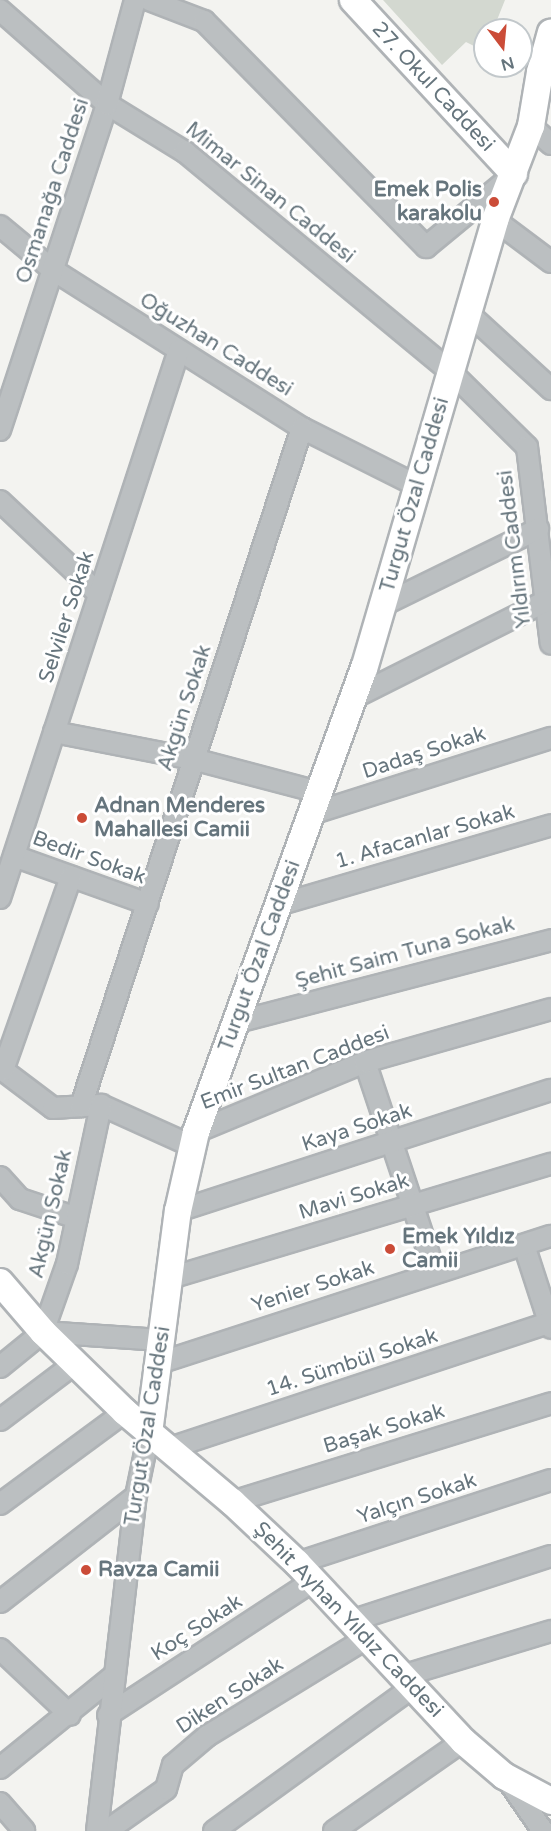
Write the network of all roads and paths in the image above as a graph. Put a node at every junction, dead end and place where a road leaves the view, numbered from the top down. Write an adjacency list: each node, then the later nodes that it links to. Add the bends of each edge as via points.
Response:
1 (135, 0): 7 (street, Osmanağa Caddesi)
2 (149, 0): 10 (street, via 204,21 426,247)
3 (353, 0): 10 (main road, 27. Okul Caddesi)
4 (0, 10): 7 (street, Mimar Sinan Caddesi)
5 (551, 32): 6 (main road, Turgut Özal Caddesi)
6 (547, 77): 8 (main road, Turgut Özal Caddesi)
7 (107, 104): 14 (street, Osmanağa Caddesi); 17 (street, Mimar Sinan Caddesi, via 184,152)
8 (534, 116): 9 (street); 10 (main road, Turgut Özal Caddesi)
9 (551, 144)
10 (514, 174): 11 (main road, Turgut Özal Caddesi)
11 (495, 220): 13 (street); 15 (main road, Turgut Özal Caddesi)
12 (0, 226): 14 (street, Oğuzhan Caddesi)
13 (551, 262)
14 (53, 270): 16 (street, Oğuzhan Caddesi); 20 (street, Osmanağa Caddesi)
15 (468, 313): 17 (main road, Turgut Özal Caddesi); 18 (street)
16 (179, 350): 19 (street, Oğuzhan Caddesi); 24 (street, Selviler Sokak)
17 (451, 372): 21 (main road, Turgut Özal Caddesi); 23 (street, Yıldırım Caddesi, via 527,447)
18 (551, 389)
19 (302, 428): 21 (street, Oğuzhan Caddesi); 31 (street, Akgün Sokak)
20 (0, 430)
21 (417, 486): 26 (main road, Turgut Özal Caddesi)
22 (0, 501): 24 (street)
23 (538, 530): 25 (street, Yıldırım Caddesi); 26 (street)
24 (99, 594): 29 (street, Selviler Sokak)
25 (546, 601): 27 (street, Yıldırım Caddesi); 28 (street)
26 (383, 605): 28 (main road, Turgut Özal Caddesi)
27 (551, 644)
28 (353, 698): 32 (main road, Turgut Özal Caddesi)
29 (54, 732): 31 (street); 34 (street, Selviler Sokak)
30 (551, 738): 32 (street, Dadaş Sokak)
31 (193, 759): 32 (street); 37 (street, Akgün Sokak)
32 (314, 803): 38 (main road, Turgut Özal Caddesi)
33 (551, 825): 38 (street, 1. Afacanlar Sokak)
34 (8, 864): 35 (street, Bedir Sokak); 36 (street, Selviler Sokak)
35 (71, 877): 37 (street, Bedir Sokak); 43 (street)
36 (0, 898)
37 (148, 904): 46 (street, Akgün Sokak)
38 (278, 905): 41 (main road, Turgut Özal Caddesi)
39 (551, 940): 41 (street, Şehit Saim Tuna Sokak)
40 (551, 1009): 42 (street, Emir Sultan Caddesi)
41 (237, 1022): 47 (main road, Turgut Özal Caddesi)
42 (365, 1062): 47 (street, Emir Sultan Caddesi); 48 (street)
43 (1, 1069): 46 (street, via 53,1108)
44 (551, 1090): 48 (street, Kaya Sokak)
45 (101, 1105): 46 (street); 47 (street); 53 (street, Akgün Sokak)
46 (81, 1106)
47 (194, 1139): 52 (main road, Turgut Özal Caddesi)
48 (391, 1142): 51 (street); 52 (street, Kaya Sokak)
49 (551, 1164): 51 (street, Mavi Sokak)
50 (0, 1177): 53 (street, via 20,1199)
51 (411, 1205): 56 (street); 57 (street, Mavi Sokak)
52 (178, 1211): 57 (main road, Turgut Özal Caddesi)
53 (77, 1218): 60 (street, Akgün Sokak, via 67,1264)
54 (551, 1236): 55 (street, Yenier Sokak)
55 (524, 1245): 56 (street, Yenier Sokak); 59 (street)
56 (435, 1273): 61 (street, Yenier Sokak)
57 (170, 1278): 61 (main road, Turgut Özal Caddesi)
58 (0, 1282): 60 (main road, Şehit Ayhan Yıldız Caddesi)
59 (550, 1324): 67 (street, 14. Sümbül Sokak)
60 (43, 1332): 61 (street); 62 (main road, Şehit Ayhan Yıldız Caddesi); 63 (street)
61 (160, 1351): 67 (main road, Turgut Özal Caddesi)
62 (74, 1364): 65 (main road, Şehit Ayhan Yıldız Caddesi); 66 (street)
63 (0, 1367)
64 (551, 1403): 70 (street, Başak Sokak)
65 (125, 1412): 67 (main road, Şehit Ayhan Yıldız Caddesi); 71 (street)
66 (0, 1420)
67 (158, 1441): 69 (street, Turgut Özal Caddesi); 70 (main road, Şehit Ayhan Yıldız Caddesi)
68 (551, 1480): 73 (street, Yalçın Sokak)
69 (136, 1496): 74 (street); 78 (street, Turgut Özal Caddesi)
70 (232, 1502): 73 (main road, Şehit Ayhan Yıldız Caddesi)
71 (0, 1504)
72 (551, 1556): 75 (street, Diken Sokak)
73 (305, 1572): 75 (main road, Şehit Ayhan Yıldız Caddesi); 81 (street, Koç Sokak)
74 (0, 1602)
75 (359, 1630): 79 (main road, Şehit Ayhan Yıldız Caddesi); 87 (street, Diken Sokak, via 207,1736 173,1765 166,1789)
76 (551, 1630): 79 (street)
77 (0, 1649): 80 (street)
78 (115, 1675): 80 (street); 81 (street, Turgut Özal Caddesi)
79 (408, 1681): 82 (main road, Şehit Ayhan Yıldız Caddesi); 90 (street)
80 (70, 1714): 83 (street)
81 (108, 1714): 87 (street, Turgut Özal Caddesi)
82 (463, 1741): 84 (main road, Şehit Ayhan Yıldız Caddesi); 88 (street)
83 (1, 1766)
84 (504, 1776): 85 (main road, Şehit Ayhan Yıldız Caddesi); 91 (street)
85 (551, 1801)
86 (0, 1803): 89 (street)
87 (103, 1827)
88 (346, 1828)
89 (24, 1831)
90 (213, 1831)
91 (543, 1831)

